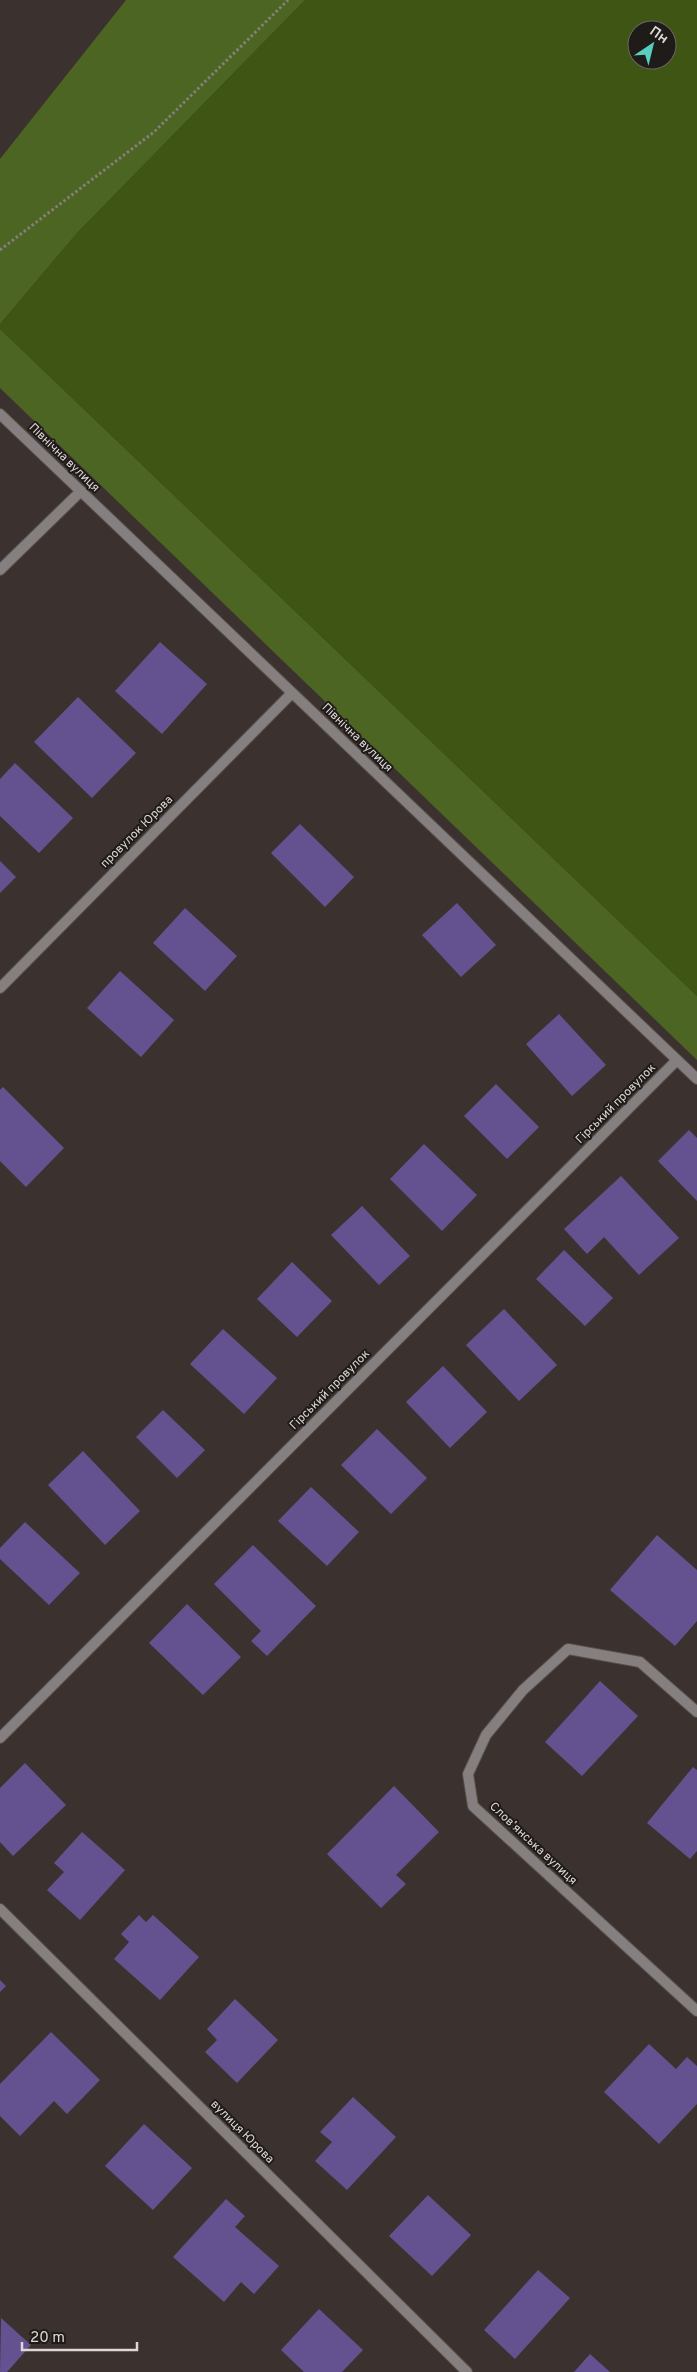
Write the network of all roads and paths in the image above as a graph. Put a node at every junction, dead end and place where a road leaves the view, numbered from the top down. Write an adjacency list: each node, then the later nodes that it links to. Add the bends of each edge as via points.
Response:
1 (288, 0): 2 (path, via 154,132)
2 (0, 250)
3 (0, 414): 4 (street, Північна вулиця)
4 (81, 492): 5 (street); 6 (street, Північна вулиця)
5 (0, 570)
6 (292, 693): 7 (street, провулок Юрова); 8 (street, Північна вулиця)
7 (0, 988)
8 (677, 1060): 9 (street, Північна вулиця); 11 (street, Гірський провулок)
9 (697, 1080)
10 (697, 1712): 13 (street, Словʼянська вулиця, via 640,1662 568,1649 523,1690 486,1735 468,1774 473,1806)
11 (0, 1738)
12 (0, 1909): 14 (street, вулиця Юрова)
13 (697, 2012)
14 (467, 2372)

